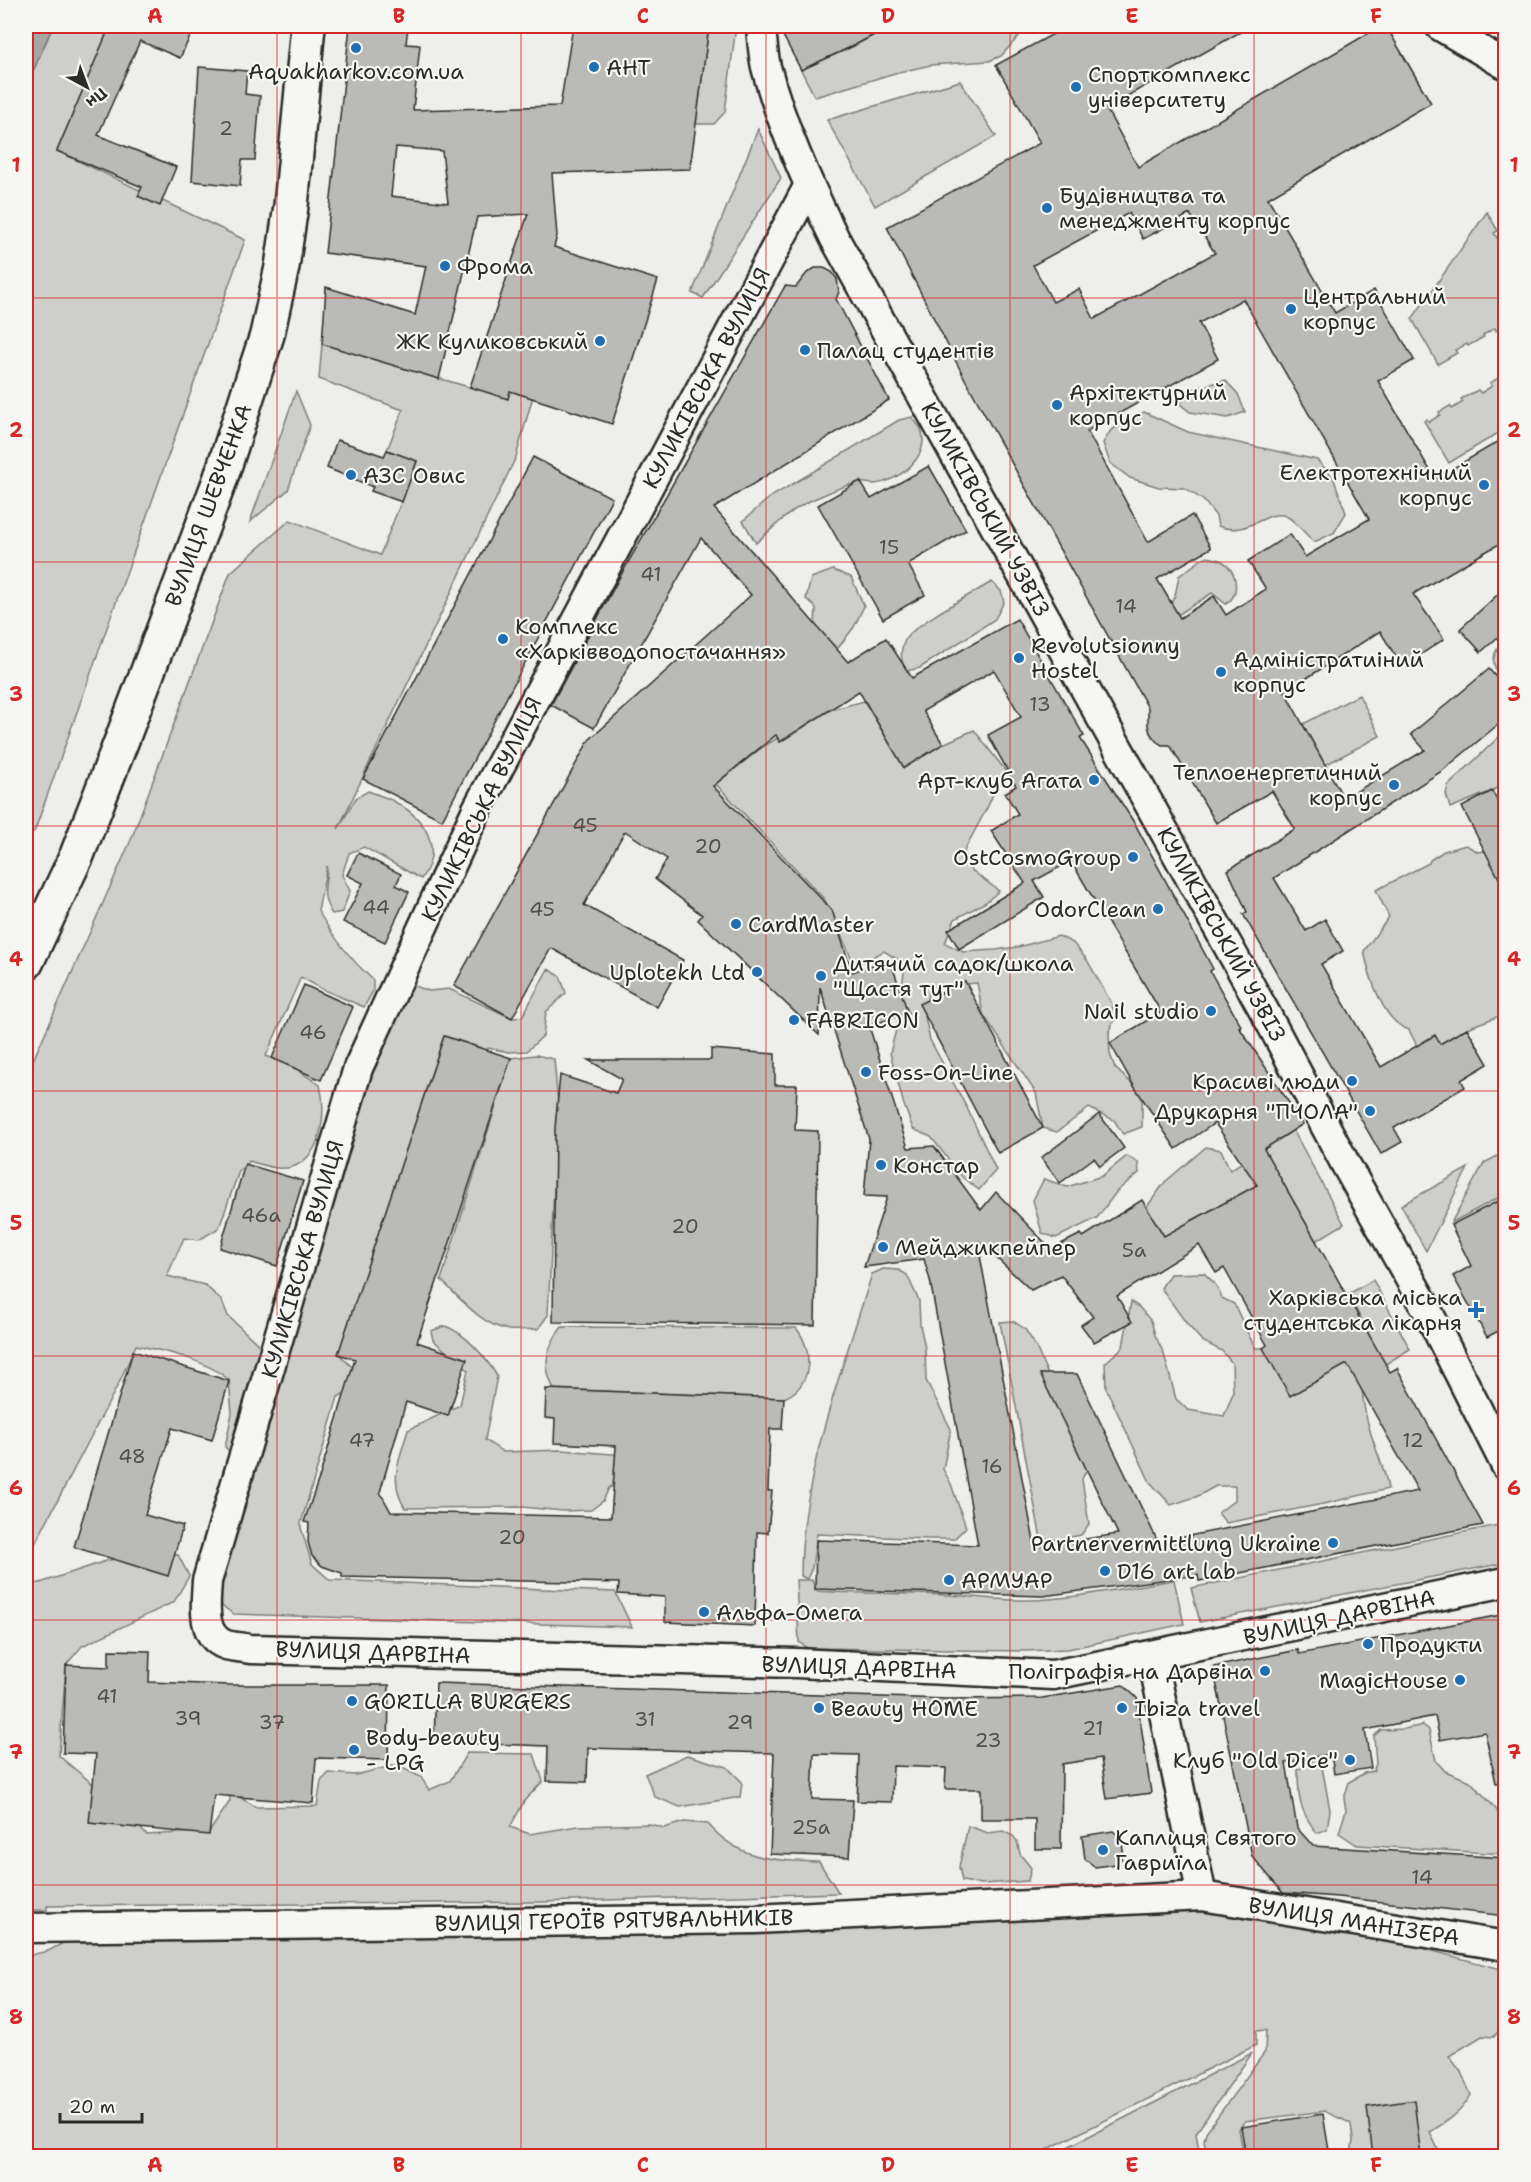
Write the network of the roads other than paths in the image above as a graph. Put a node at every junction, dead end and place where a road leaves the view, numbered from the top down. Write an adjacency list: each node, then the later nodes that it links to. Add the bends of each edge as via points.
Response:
1 (308, 26): 6 (main road, ВУЛИЦЯ ШЕВЧЕНКА, via 291,206 267,335 220,480 123,737 77,855)
2 (761, 26): 5 (street, via 766,66)
3 (1440, 26): 4 (street)
4 (1506, 64)
5 (809, 185): 7 (street, КУЛИКІВСЬКИЙ УЗВІЗ, via 835,239 1268,1016 1424,1304); 9 (street, КУЛИКІВСЬКА ВУЛИЦЯ, via 477,808 358,1068 207,1581 205,1610)
6 (26, 963)
7 (1506, 1466)
8 (1506, 1582): 10 (street, ВУЛИЦЯ ДАРВІНА)
9 (209, 1630): 10 (street, ВУЛИЦЯ ДАРВІНА, via 224,1644 250,1649 796,1663 1053,1675)
10 (1152, 1656): 11 (street)
11 (1202, 1896): 12 (street, ВУЛИЦЯ ГЕРОЇВ РЯТУВАЛЬНИКІВ, via 756,1919); 13 (street, ВУЛИЦЯ МАНІЗЕРА)
12 (26, 1928)
13 (1506, 1946)

